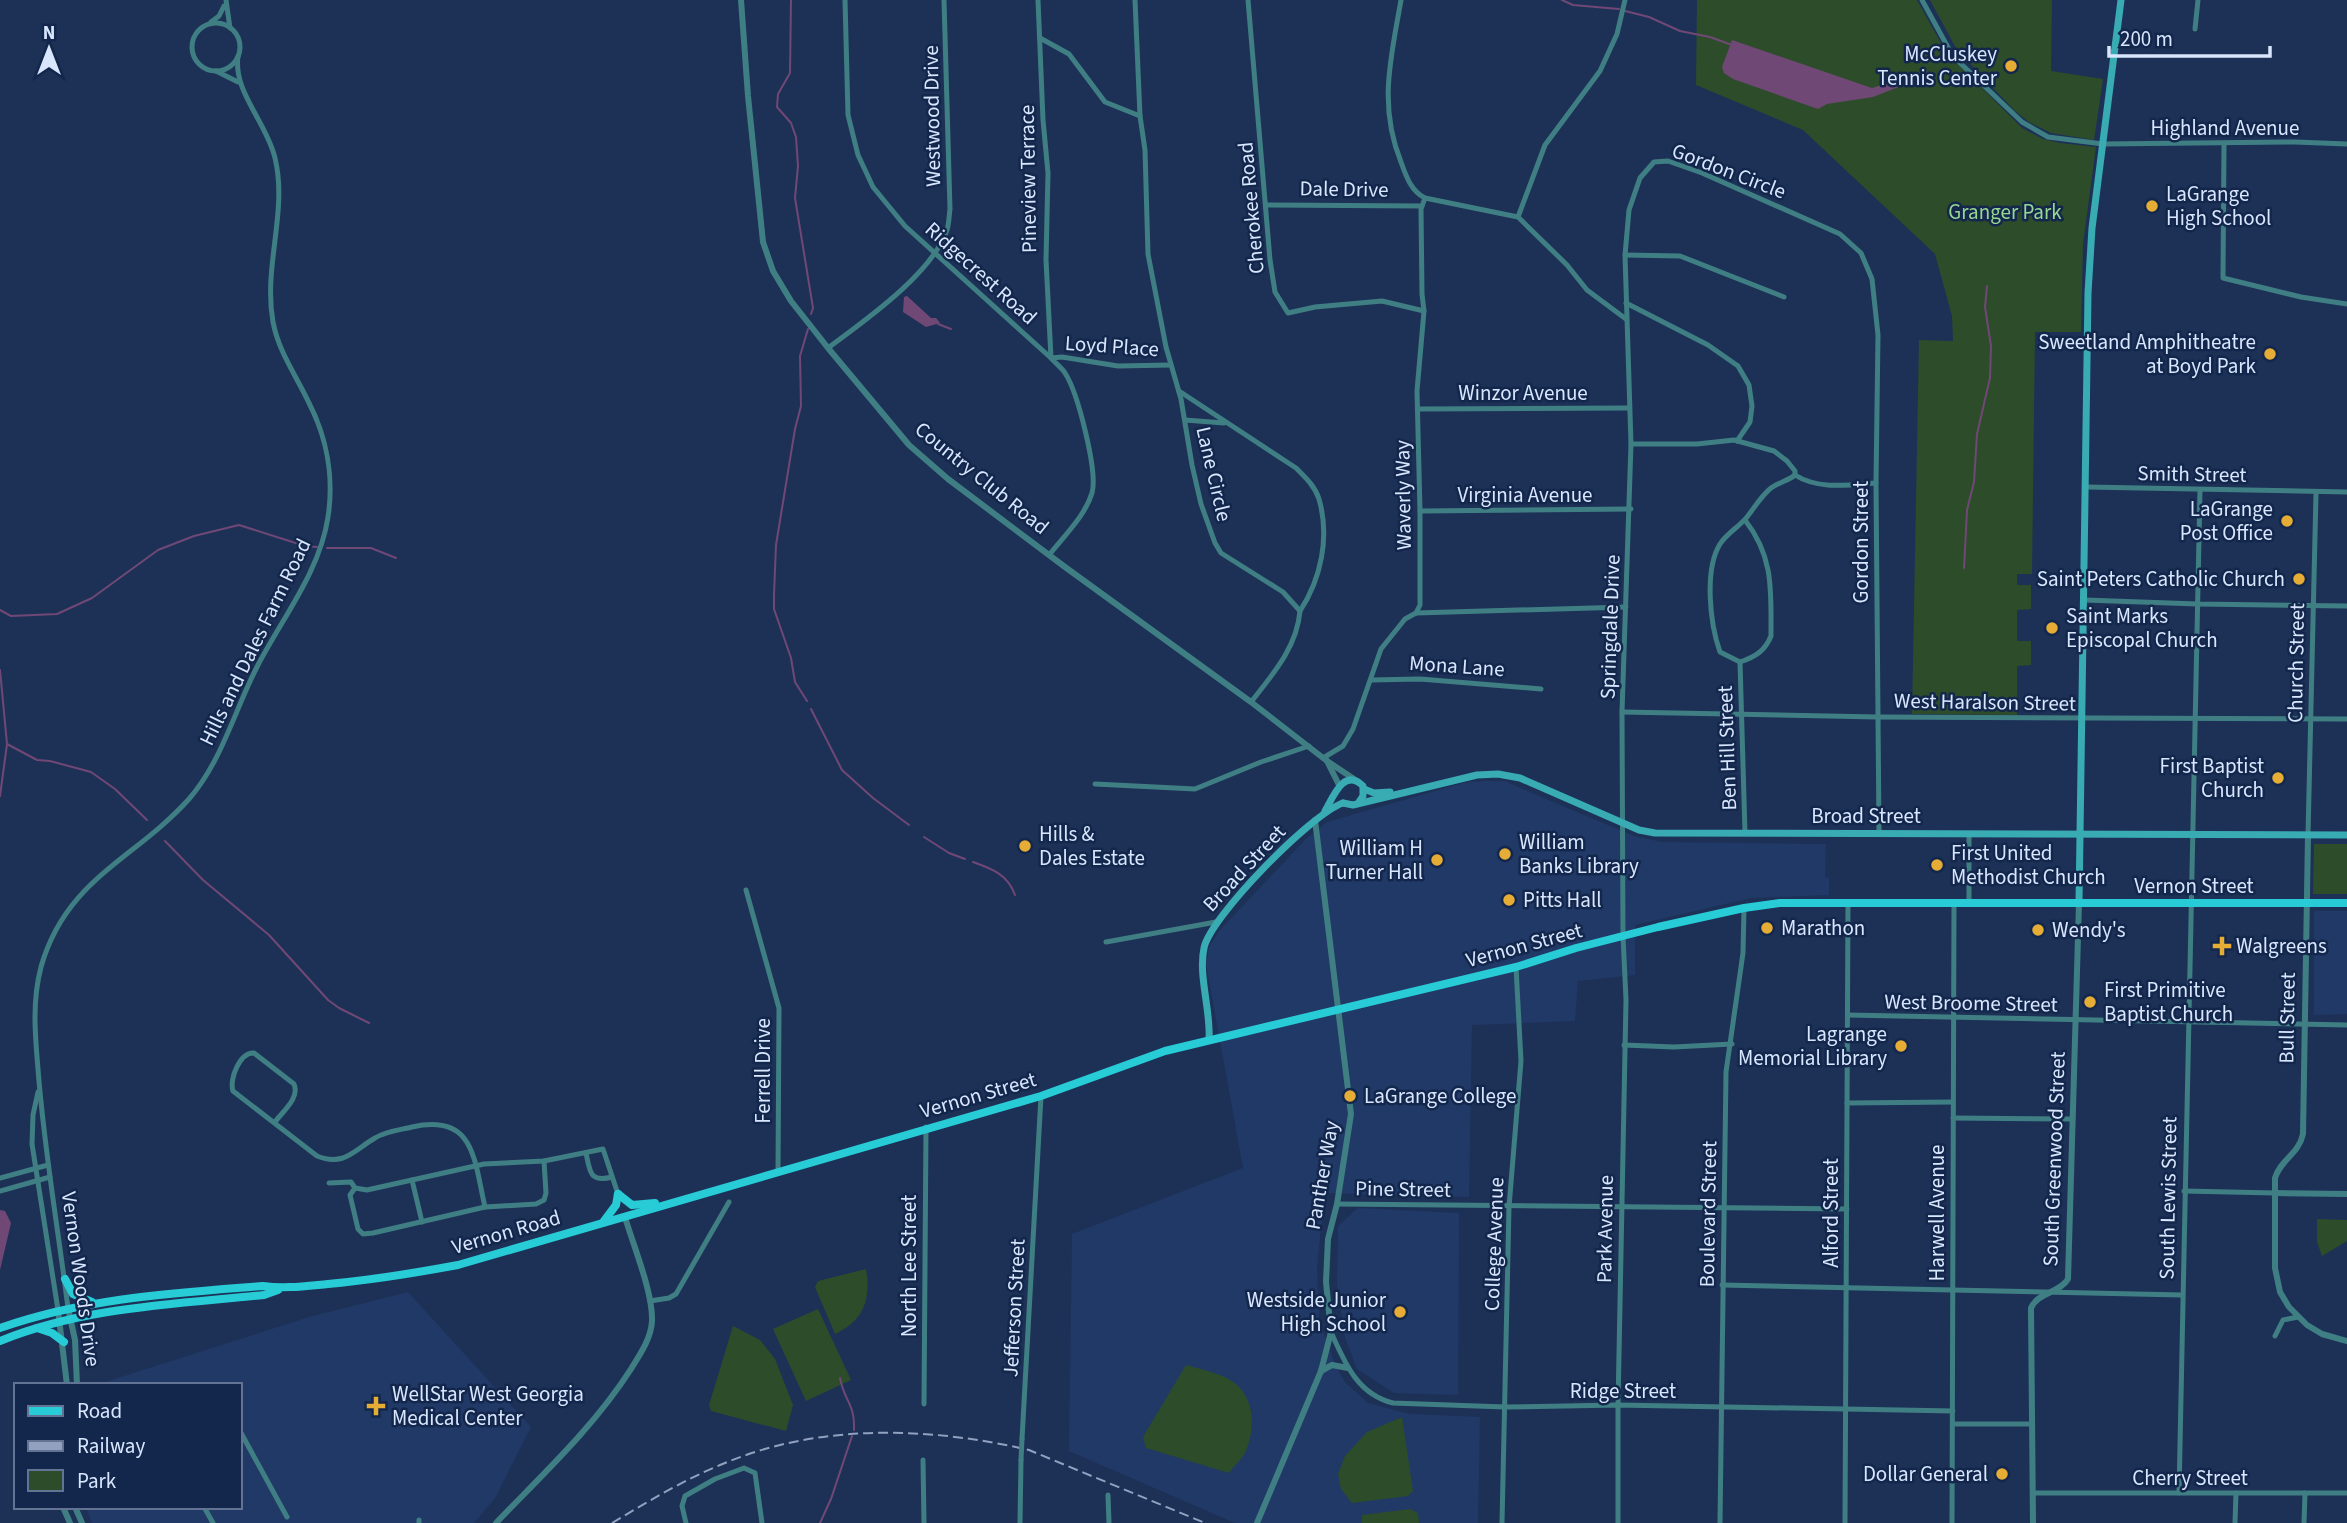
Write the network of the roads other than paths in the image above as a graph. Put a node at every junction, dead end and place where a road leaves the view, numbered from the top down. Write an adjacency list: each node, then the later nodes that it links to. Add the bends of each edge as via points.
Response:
1 (741, 0): 36 (street, Country Club Road, via 763,242 791,301)
2 (845, 0): 28 (street, Ridgecrest Road, via 848,115 858,155 873,187 905,226)
3 (944, 0): 28 (street, Westwood Drive, via 950,209 947,230)
4 (1038, 0): 16 (street, Pineview Terrace)
5 (1135, 0): 20 (street)
6 (1248, 0): 25 (street, Cherokee Road)
7 (1401, 0): 24 (street, via 1387,106 1405,173)
8 (1625, 0): 27 (street, via 1600,71 1545,145)
9 (1922, 0): 21 (street, Highland Avenue, via 1950,51 2022,122 2048,136)
10 (2121, 0): 21 (main road)
11 (2198, 0): 15 (street)
12 (226, 1): 13 (street, Hills and Dales Farm Road, via 219,16); 14 (street, Hills and Dales Farm Road)
13 (208, 24): 14 (street); 18 (street, Hills and Dales Farm Road, via 196,34 192,48 198,63)
14 (231, 28): 17 (street, Hills and Dales Farm Road, via 239,41)
15 (2195, 29)
16 (1040, 38): 20 (street, via 1069,54 1105,102); 37 (street, Pineview Terrace)
17 (238, 56): 18 (street, via 227,68); 19 (street, Hills and Dales Farm Road)
18 (216, 71): 19 (street, Hills and Dales Farm Road)
19 (238, 82): 118 (street, Hills and Dales Farm Road, via 266,131 276,164 279,198 270,267 271,310 284,358 310,404 323,440 330,477 327,523 313,566 258,665 205,777 178,810 85,888 58,926 44,957 35,1001)
20 (1140, 116): 38 (street, via 1148,254)
21 (2103, 144): 22 (street, Highland Avenue); 48 (main road, via 2088,293)
22 (2224, 144): 23 (street, Highland Avenue); 33 (street, via 2223,278)
23 (2347, 144)
24 (1425, 198): 26 (street, Waverly Way); 27 (street)
25 (1266, 205): 26 (street, Dale Drive); 34 (street, Cherokee Road, via 1275,292 1289,313 1382,301)
26 (1422, 206): 34 (street, Waverly Way)
27 (1518, 217): 35 (street, via 1587,290)
28 (935, 252): 36 (street, Westwood Drive, via 907,284); 37 (street, Ridgecrest Road)
29 (1861, 253): 30 (street, Gordon Circle, via 1840,234 1668,161 1654,162 1640,178 1629,211); 47 (street, Gordon Street, via 1872,279 1878,335)
30 (1625, 254): 31 (street, via 1680,256); 32 (street, Gordon Circle)
31 (1784, 297)
32 (1626, 303): 35 (street, Gordon Circle); 44 (street, via 1738,366 1749,385 1752,405 1750,422)
33 (2347, 304)
34 (1424, 311): 41 (street, Waverly Way)
35 (1626, 319): 40 (street, Springdale Drive)
36 (828, 348): 57 (street, Country Club Road, via 909,445)
37 (1051, 358): 38 (street, Loyd Place, via 1118,366); 57 (street, Ridgecrest Road, via 1065,373 1077,400 1093,490 1087,508)
38 (1171, 365): 39 (street, Lane Circle)
39 (1179, 391): 42 (street, Lane Circle); 43 (street)
40 (1628, 408): 41 (street, Winzor Avenue); 45 (street, Springdale Drive)
41 (1418, 409): 55 (street, Waverly Way)
42 (1185, 421): 43 (street); 63 (street, Lane Circle, via 1198,491 1221,553 1283,592)
43 (1228, 423): 63 (street, via 1296,468 1319,498 1322,556 1315,584)
44 (1737, 441): 45 (street); 46 (street, via 1774,451)
45 (1631, 444): 54 (street, Springdale Drive)
46 (1795, 475): 47 (street, via 1816,484); 56 (street, via 1773,486)
47 (1876, 483): 71 (street, Gordon Street)
48 (2087, 487): 49 (street, Smith Street); 58 (main road)
49 (2200, 490): 50 (street, Smith Street); 59 (street, South Lewis Street)
50 (2297, 492): 52 (street, Smith Street); 53 (street)
51 (2347, 492): 52 (street, Smith Street)
52 (2316, 493): 53 (street, Church Street)
53 (2316, 505): 60 (street, Church Street)
54 (1631, 509): 55 (street, Virginia Avenue); 62 (street, Springdale Drive)
55 (1420, 511): 64 (street, Waverly Way, via 1420,604)
56 (1745, 520): 65 (street, via 1762,545 1768,566 1771,636 1760,653); 65 (street, via 1722,541 1710,571 1714,637 1720,652)
57 (1049, 555): 68 (street, Country Club Road)
58 (2085, 600): 59 (street); 73 (main road)
59 (2197, 604): 60 (street); 72 (street, South Lewis Street)
60 (2313, 606): 61 (street); 74 (street, Church Street)
61 (2347, 606)
62 (1626, 607): 64 (street); 69 (street, Springdale Drive)
63 (1300, 611): 68 (street, via 1298,632 1277,670)
64 (1416, 614): 66 (street, via 1405,619 1381,649)
65 (1740, 662): 70 (street, Ben Hill Street)
66 (1371, 680): 67 (street, Mona Lane, via 1420,679); 77 (street, via 1346,742)
67 (1541, 689)
68 (1251, 702): 76 (street, Country Club Road)
69 (1622, 712): 70 (street, West Haralson Street); 87 (street, Springdale Drive)
70 (1743, 716): 71 (street, West Haralson Street); 88 (street, Ben Hill Street)
71 (1877, 717): 73 (street, West Haralson Street); 89 (street, Gordon Street)
72 (2194, 718): 73 (street, West Haralson Street); 74 (street, West Haralson Street); 92 (street, South Lewis Street)
73 (2082, 719): 90 (main road)
74 (2311, 719): 75 (street, West Haralson Street); 93 (street, Church Street)
75 (2347, 719)
76 (1309, 746): 77 (street, Country Club Road); 79 (street, via 1195,789)
77 (1325, 760): 78 (street, Country Club Road); 80 (street, Country Club Road)
78 (1354, 779): 80 (main road); 81 (main road)
79 (1095, 784)
80 (1339, 788): 84 (main road); 85 (main road, Broad Street)
81 (1364, 789): 82 (main road, Broad Street); 83 (main road)
82 (1399, 792): 83 (main road, Broad Street); 87 (main road, Broad Street, via 1477,775 1504,774)
83 (1359, 802): 84 (main road)
84 (1343, 803): 85 (main road, Broad Street)
85 (1325, 812): 86 (main road, Broad Street)
86 (1315, 820): 104 (main road, Broad Street); 108 (street, Panther Way)
87 (1622, 822): 88 (main road, Broad Street, via 1655,833); 105 (street, Springdale Drive)
88 (1745, 833): 89 (main road, Broad Street)
89 (1879, 833): 91 (main road, Broad Street)
90 (2080, 833): 91 (main road, Broad Street); 92 (main road, Broad Street); 99 (main road)
91 (1969, 834): 97 (street)
92 (2191, 835): 93 (main road, Broad Street); 102 (street, South Lewis Street)
93 (2308, 835): 94 (main road, Broad Street); 100 (street, Bull Street)
94 (2347, 835)
95 (746, 890): 131 (street, Ferrell Drive, via 779,1008)
96 (1954, 902): 97 (main road, Vernon Street); 98 (main road, Vernon Street); 110 (street, Harwell Avenue)
97 (1969, 902): 99 (main road, Vernon Street)
98 (1848, 903): 103 (main road, Vernon Street); 109 (street, Alford Street)
99 (2079, 903): 102 (main road, Vernon Street); 111 (street, South Greenwood Street)
100 (2306, 903): 101 (main road, Vernon Street); 102 (main road, Vernon Street); 113 (street, Bull Street)
101 (2347, 903)
102 (2190, 904): 112 (street, South Lewis Street)
103 (1744, 908): 105 (main road, Vernon Street); 116 (street, Boulevard Street)
104 (1216, 922): 106 (street); 115 (main road, Broad Street, via 1202,958)
105 (1623, 936): 107 (main road, Vernon Street); 117 (street, Park Avenue)
106 (1106, 942)
107 (1516, 967): 108 (main road, Vernon Street); 148 (street, College Avenue, via 1521,1061)
108 (1338, 1010): 115 (main road, Vernon Street); 147 (street, Panther Way, via 1350,1114)
109 (1848, 1015): 110 (street, West Broome Street); 121 (street, Alford Street)
110 (1954, 1018): 111 (street, West Broome Street); 120 (street, Harwell Avenue)
111 (2076, 1021): 112 (street, West Broome Street); 123 (street, South Greenwood Street)
112 (2188, 1022): 113 (street, West Broome Street); 141 (street, South Lewis Street)
113 (2305, 1024): 114 (street, West Broome Street); 142 (street, Bull Street, via 2303,1134 2294,1155 2277,1172)
114 (2347, 1025)
115 (1209, 1040): 119 (main road, Vernon Street)
116 (1732, 1044): 117 (street); 151 (street, Boulevard Street, via 1726,1072)
117 (1624, 1045): 150 (street, Park Avenue)
118 (39, 1086): 128 (street, Hills and Dales Farm Road); 130 (street, Hills and Dales Farm Road, via 32,1127)
119 (1041, 1096): 125 (main road, Vernon Street); 202 (street, Jefferson Street, bridge)
120 (1953, 1102): 121 (street); 122 (street, Harwell Avenue)
121 (1847, 1103): 152 (street, Alford Street)
122 (1953, 1118): 123 (street); 160 (street, Harwell Avenue)
123 (2073, 1119): 161 (street, South Greenwood Street, via 2068,1280)
124 (275, 1122): 124 (street, via 231,1087 249,1052 297,1089); 129 (street, via 317,1156 334,1160 344,1159 383,1134 431,1123 452,1126 464,1137)
125 (926, 1128): 131 (main road, Vernon Street); 181 (street, North Lee Street)
126 (586, 1153): 127 (street); 133 (street, via 591,1174 603,1180); 133 (street, via 603,1149)
127 (544, 1161): 129 (street); 149 (street, via 544,1200)
128 (48, 1165): 130 (street, Vernon Woods Drive); 132 (street, Vernon Woods Drive)
129 (475, 1166): 136 (street); 149 (street)
130 (36, 1168): 134 (street, Vernon Woods Drive); 135 (street, Hills and Dales Farm Road)
131 (778, 1172): 138 (main road, Vernon Street)
132 (50, 1177): 135 (street, Vernon Woods Drive); 156 (street, Vernon Woods Drive)
133 (612, 1177): 143 (street)
134 (0, 1178)
135 (37, 1181): 140 (street, Vernon Woods Drive); 166 (street, Vernon Woods Drive)
136 (412, 1181): 139 (street); 154 (street)
137 (329, 1183): 139 (street, via 351,1182)
138 (734, 1185): 145 (main road, Vernon Road)
139 (355, 1188): 154 (street, via 350,1195 363,1234)
140 (0, 1191)
141 (2184, 1191): 142 (street); 162 (street, South Lewis Street)
142 (2275, 1193): 144 (street); 167 (street, via 2278,1284)
143 (618, 1194): 145 (main road, via 632,1205); 155 (main road, via 616,1205)
144 (2347, 1194)
145 (678, 1200): 153 (main road, Vernon Road)
146 (729, 1202): 163 (street, via 676,1294)
147 (1336, 1204): 148 (street, Pine Street); 172 (street, Panther Way, via 1326,1268)
148 (1508, 1206): 150 (street, Pine Street); 183 (street, College Avenue)
149 (485, 1207): 154 (street)
150 (1622, 1207): 151 (street, Pine Street); 182 (street, Park Avenue)
151 (1723, 1209): 152 (street, Pine Street); 157 (street, Boulevard Street)
152 (1847, 1209): 159 (street, Alford Street)
153 (625, 1217): 155 (main road, Vernon Road); 163 (street)
154 (422, 1222)
155 (601, 1224): 158 (main road, Vernon Road, via 458,1265)
156 (65, 1279): 164 (main road, via 73,1294); 165 (street, Vernon Woods Drive)
157 (1723, 1285): 159 (street); 184 (street, Boulevard Street)
158 (281, 1288): 164 (main road, Vernon Road); 168 (main road, Vernon Road, via 264,1295 154,1305)
159 (1846, 1288): 160 (street); 185 (street, Alford Street)
160 (1953, 1290): 161 (street); 186 (street, Harwell Avenue)
161 (2050, 1292): 162 (street); 188 (street, South Greenwood Street, via 2031,1308)
162 (2182, 1294): 192 (street, South Lewis Street)
163 (650, 1301): 198 (street, via 648,1340 620,1386 585,1432)
164 (95, 1303): 165 (main road, Vernon Road)
165 (68, 1308): 166 (main road, Vernon Road); 168 (street, Vernon Woods Drive)
166 (58, 1310): 169 (street, Vernon Woods Drive); 170 (main road, Vernon Road)
167 (2298, 1317): 173 (street, via 2283,1320); 175 (street, via 2322,1334)
168 (71, 1319): 169 (main road, Vernon Road); 180 (street, Vernon Woods Drive)
169 (60, 1321): 171 (main road, Vernon Road); 176 (street, Vernon Woods Drive)
170 (0, 1328)
171 (34, 1328): 174 (main road, Vernon Road); 176 (main road)
172 (1331, 1332): 177 (street, Ridge Street); 178 (street, Panther Way)
173 (2275, 1336)
174 (0, 1341)
175 (2347, 1341)
176 (64, 1342): 179 (street, Vernon Woods Drive)
177 (1348, 1368): 178 (street, via 1332,1365); 183 (street, Ridge Street, via 1371,1393 1393,1403)
178 (1321, 1371): 204 (street, Panther Way)
179 (67, 1383)
180 (77, 1383)
181 (924, 1404)
182 (1618, 1405): 183 (street, Ridge Street); 184 (street, Ridge Street); 206 (street, Park Avenue)
183 (1506, 1407): 205 (street, College Avenue)
184 (1721, 1408): 185 (street, Ridge Street); 207 (street, Boulevard Street)
185 (1844, 1410): 186 (street, Ridge Street); 208 (street, Alford Street)
186 (1952, 1411): 187 (street, Harwell Avenue)
187 (1952, 1424): 188 (street); 209 (street, Harwell Avenue)
188 (2032, 1424): 191 (street, South Greenwood Street)
189 (242, 1436): 197 (street)
190 (923, 1460): 201 (street)
191 (2033, 1493): 192 (street, Cherry Street); 210 (street, South Greenwood Street)
192 (2179, 1493): 193 (street, Cherry Street)
193 (2236, 1493): 194 (street, Cherry Street); 211 (street)
194 (2305, 1493): 195 (street, Cherry Street); 212 (street)
195 (2347, 1493)
196 (1108, 1495): 203 (street)
197 (287, 1517)
198 (496, 1523)
199 (686, 1523): 200 (street, via 685,1496 744,1468 755,1473)
200 (762, 1523)
201 (924, 1523)
202 (1020, 1523)
203 (1109, 1523)
204 (1256, 1523)
205 (1502, 1523)
206 (1618, 1523)
207 (1720, 1523)
208 (1845, 1523)
209 (1952, 1523)
210 (2033, 1523)
211 (2235, 1523)
212 (2304, 1523)

